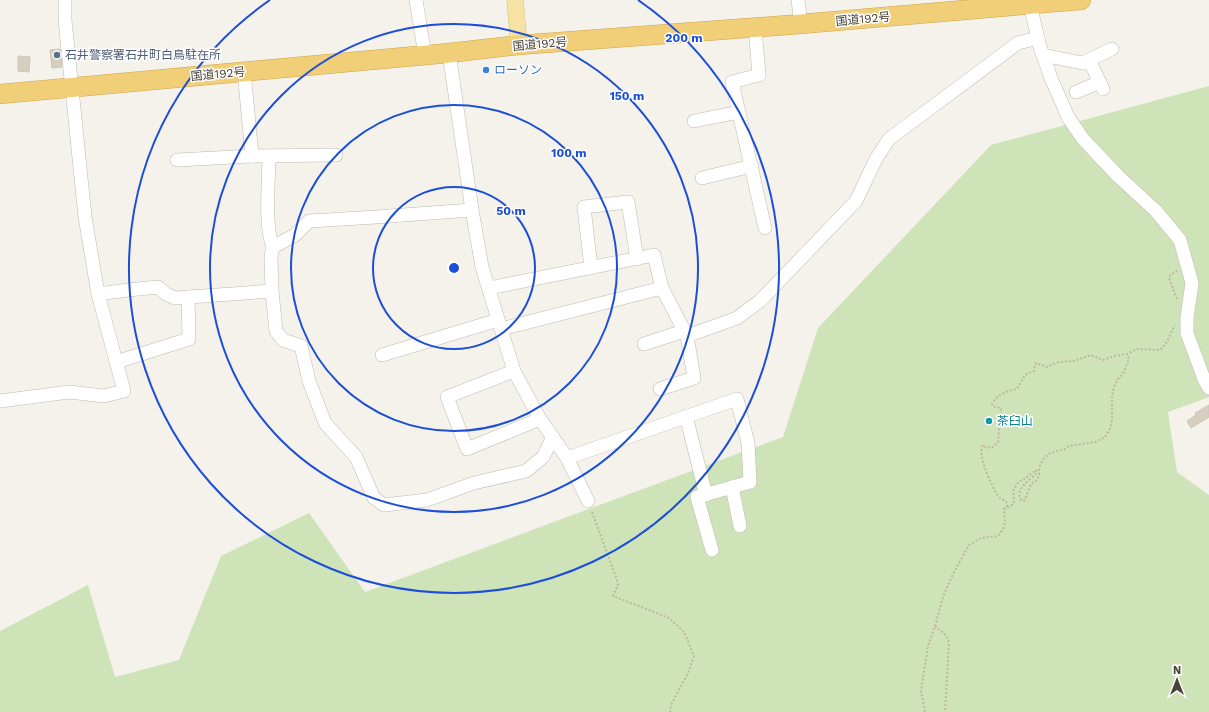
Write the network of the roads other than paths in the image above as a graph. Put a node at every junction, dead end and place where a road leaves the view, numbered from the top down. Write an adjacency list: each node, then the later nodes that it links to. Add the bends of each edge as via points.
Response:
1 (65, 0): 17 (street)
2 (416, 0): 14 (street)
3 (515, 0): 10 (main road)
4 (798, 0): 7 (street)
5 (1081, 0): 6 (highway, 国道192号)
6 (1030, 2): 7 (highway, 国道192号); 9 (street)
7 (801, 24): 8 (highway, 国道192号)
8 (755, 28): 10 (highway, 国道192号); 20 (street, via 759,74 732,82)
9 (1038, 38): 13 (street); 39 (street, via 1018,43 889,139 856,201 760,301 738,318)
10 (519, 45): 12 (highway, 国道192号)
11 (1112, 48): 15 (street)
12 (449, 53): 14 (highway, 国道192号); 28 (street)
13 (1043, 55): 15 (street, via 1082,63); 44 (street, via 1050,78 1068,117 1083,139 1156,211 1180,240 1192,283 1187,333)
14 (425, 56): 16 (highway, 国道192号)
15 (1089, 60): 18 (street, via 1102,86)
16 (244, 72): 17 (highway, 国道192号); 23 (street)
17 (73, 87): 19 (highway, 国道192号); 36 (street, via 85,217)
18 (1076, 92)
19 (0, 94)
20 (739, 112): 21 (street); 26 (street)
21 (694, 121)
22 (336, 155): 24 (street)
23 (252, 156): 24 (street); 25 (street)
24 (269, 156): 30 (street, via 268,226)
25 (177, 160)
26 (752, 166): 27 (street); 29 (street)
27 (702, 178)
28 (472, 210): 30 (street, via 308,221 295,234); 33 (street, via 482,267)
29 (765, 228)
30 (273, 247): 35 (street)
31 (637, 258): 32 (street); 32 (street, via 628,202 584,207); 34 (street, via 654,255)
32 (591, 268): 33 (street)
33 (489, 288): 38 (street)
34 (662, 288): 38 (street); 39 (street)
35 (272, 291): 37 (street); 49 (street, via 276,331 283,340 301,346 308,381 325,422 356,457 374,498 384,505 427,500 474,483 526,471 543,457)
36 (98, 294): 37 (street, via 158,287 175,298); 42 (street)
37 (188, 297): 42 (street, via 189,339)
38 (500, 324): 41 (street); 43 (street)
39 (685, 334): 40 (street); 45 (street, via 694,378)
40 (644, 344)
41 (382, 355)
42 (116, 362): 46 (street, via 124,391 104,396 69,392)
43 (514, 371): 48 (street); 48 (street, via 447,398 467,449)
44 (1209, 388)
45 (660, 389)
46 (0, 401)
47 (686, 416): 50 (street); 51 (street, via 737,398 748,443 750,482); 52 (street)
48 (540, 419): 49 (street)
49 (553, 437): 50 (street)
50 (567, 458): 53 (street)
51 (732, 488): 52 (street); 54 (street)
52 (706, 495): 55 (street, via 697,497)
53 (588, 501)
54 (740, 526)
55 (712, 550)

